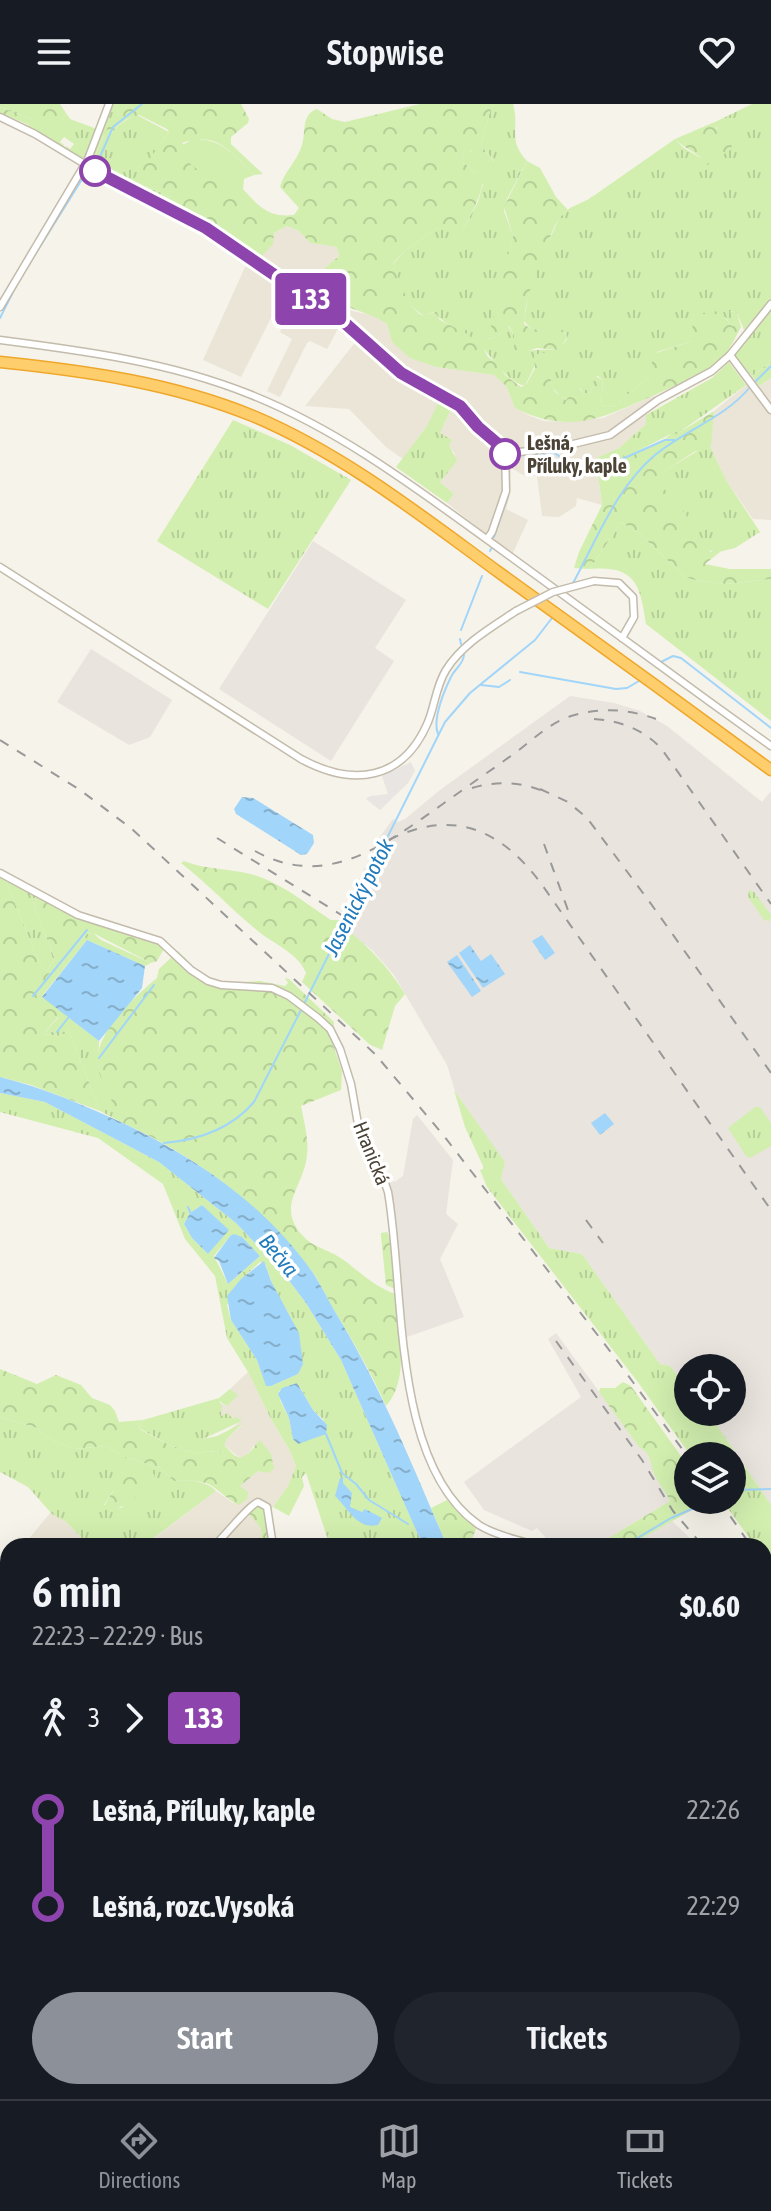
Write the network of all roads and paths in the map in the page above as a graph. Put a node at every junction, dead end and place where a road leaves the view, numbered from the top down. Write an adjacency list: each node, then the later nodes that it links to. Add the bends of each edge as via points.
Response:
1 (109, 104): 3 (street)
2 (0, 117): 3 (street)
3 (88, 167): 5 (street); 11 (street, via 206,228 346,324 401,373 460,406)
4 (771, 304): 8 (street)
5 (0, 307)
6 (0, 340): 12 (street, via 139,361 250,394 358,448)
7 (0, 355): 16 (highway, via 163,380 227,400 313,438 404,495)
8 (730, 355): 10 (street); 11 (street, via 610,435 557,448)
9 (0, 362): 17 (highway, via 161,386 225,405 309,443 370,479)
10 (771, 410)
11 (505, 450): 12 (street, via 506,491)
12 (487, 539): 14 (street)
13 (0, 567): 14 (street, bridge, via 301,759 346,776 396,763 417,744 439,683 455,658 516,611 553,592 594,581 627,588 634,617)
14 (622, 638): 15 (street)
15 (771, 746)
16 (771, 762)
17 (771, 770)
18 (0, 873): 21 (street, Hranická, via 78,915 160,941 208,981 272,988 325,1024 337,1042 360,1129 385,1182 410,1401 428,1453 446,1491 469,1517)
19 (223, 1538): 20 (street, via 258,1502 267,1507)
20 (272, 1538)
21 (511, 1538)

